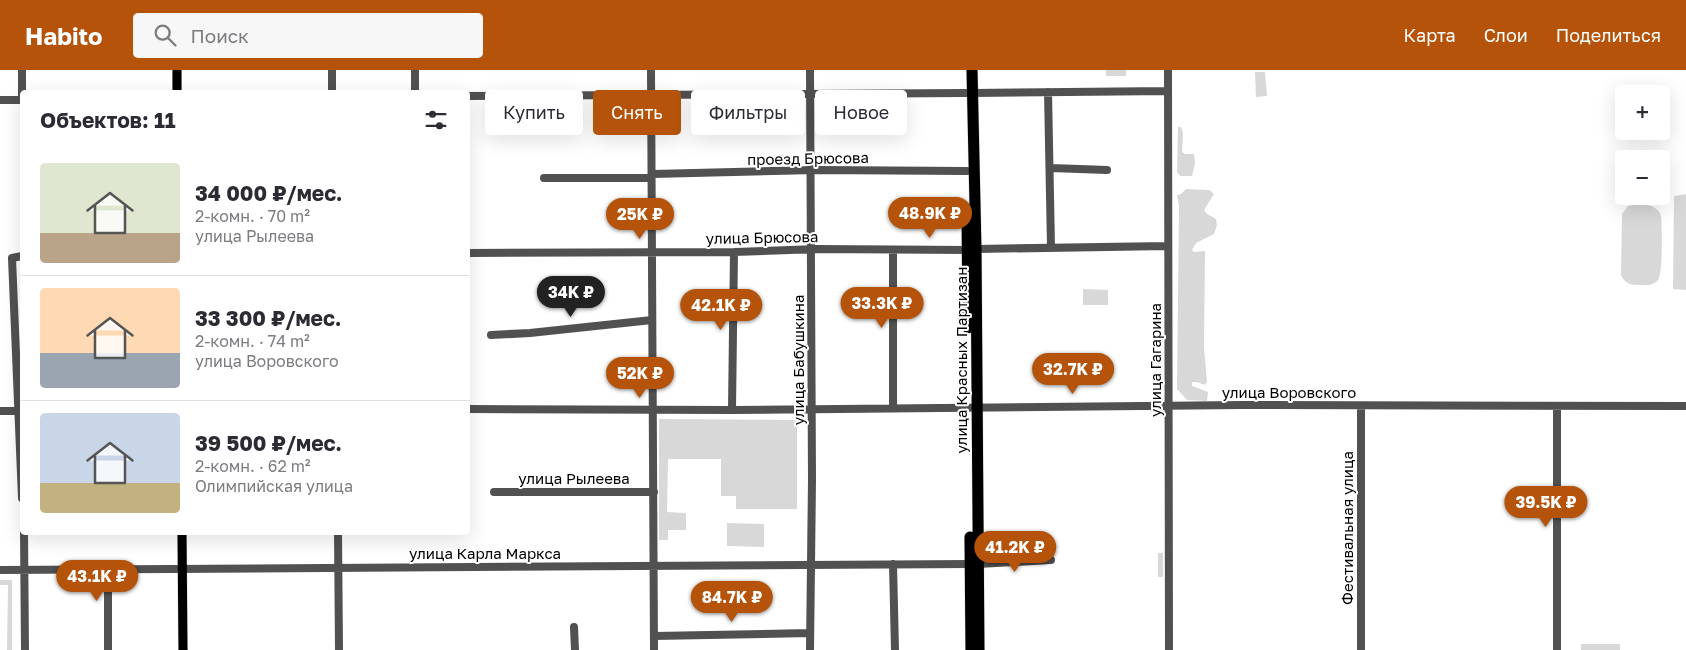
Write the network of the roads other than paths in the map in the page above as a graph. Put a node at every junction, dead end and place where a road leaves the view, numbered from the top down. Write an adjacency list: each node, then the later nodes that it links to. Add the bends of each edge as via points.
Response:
1 (22, 70): 10 (street)
2 (177, 70): 11 (main road)
3 (332, 70): 12 (street)
4 (415, 70): 13 (street)
5 (651, 70): 14 (street)
6 (810, 70): 18 (street, улица Бабушкина)
7 (966, 70): 17 (highway, улица Красных Партизан)
8 (972, 70): 17 (highway, улица Красных Партизан)
9 (1168, 70): 15 (street, улица Гагарина)
10 (22, 90)
11 (177, 90)
12 (332, 90)
13 (415, 90)
14 (651, 90)
15 (1168, 91): 16 (street); 31 (street, улица Гагарина)
16 (1048, 92): 17 (street); 25 (street)
17 (969, 93): 18 (street); 28 (highway, улица Красных Партизан); 35 (highway, улица Красных Партизан)
18 (810, 94): 20 (street); 26 (street, улица Бабушкина)
19 (593, 95): 21 (street)
20 (681, 95)
21 (470, 96)
22 (0, 100): 23 (street)
23 (20, 100)
24 (651, 135): 30 (street)
25 (1051, 168): 27 (street); 32 (street)
26 (811, 170): 28 (street, проезд Брюсова); 30 (street, проезд Брюсова, via 653,174); 33 (street, улица Бабушкина)
27 (1107, 170)
28 (967, 171): 35 (highway, улица Красных Партизан)
29 (544, 178): 30 (street)
30 (651, 178): 36 (street)
31 (1168, 246): 32 (street, улица Брюсова); 43 (street, улица Гагарина)
32 (1051, 248): 35 (street, улица Брюсова)
33 (811, 249): 34 (street, улица Брюсова); 37 (street, улица Брюсова); 50 (street, улица Бабушкина)
34 (893, 250): 35 (street, улица Брюсова); 48 (street)
35 (972, 250): 47 (highway, улица Красных Партизан)
36 (652, 252): 37 (street, улица Брюсова); 38 (street, улица Брюсова); 40 (street)
37 (734, 252): 52 (street)
38 (470, 253)
39 (20, 256): 42 (street, via 12,258)
40 (652, 320): 41 (street, via 530,334); 51 (street)
41 (492, 335)
42 (20, 394)
43 (1169, 406): 44 (street, улица Воровского); 47 (street, улица Воровского); 83 (street, улица Гагарина)
44 (1361, 406): 45 (street, улица Воровского); 84 (street, Фестивальная улица)
45 (1557, 406): 46 (street, улица Воровского); 85 (street)
46 (1686, 406)
47 (973, 407): 48 (street, улица Воровского); 63 (highway, улица Красных Партизан)
48 (893, 408): 50 (street, улица Воровского)
49 (470, 409): 51 (street, улица Воровского)
50 (812, 409): 52 (street, улица Воровского); 61 (street, улица Бабушкина)
51 (653, 410): 52 (street, улица Воровского); 56 (street)
52 (732, 410)
53 (0, 411): 54 (street)
54 (20, 411)
55 (494, 492): 56 (street, улица Рылеева)
56 (654, 492): 64 (street)
57 (24, 535): 69 (street)
58 (182, 535): 66 (main road)
59 (338, 535): 65 (street)
60 (1051, 560): 63 (street, улица Карла Маркса)
61 (810, 564): 62 (street, улица Карла Маркса); 64 (street, улица Карла Маркса); 71 (street, улица Бабушкина)
62 (893, 564): 63 (street, улица Карла Маркса); 80 (street)
63 (974, 564): 81 (highway, улица Красных Партизан); 82 (highway, улица Красных Партизан)
64 (654, 565): 65 (street, улица Карла Маркса); 72 (street)
65 (339, 567): 66 (street, улица Карла Маркса); 76 (street)
66 (183, 568): 67 (street, улица Карла Маркса); 75 (main road)
67 (108, 569): 69 (street, улица Карла Маркса); 74 (street)
68 (0, 570): 69 (street, улица Карла Маркса)
69 (26, 570): 73 (street)
70 (574, 627): 77 (street)
71 (810, 633): 72 (street); 79 (street, улица Бабушкина)
72 (654, 636): 78 (street)
73 (25, 650)
74 (108, 650)
75 (183, 650)
76 (339, 650)
77 (575, 650)
78 (654, 650)
79 (810, 650)
80 (895, 650)
81 (971, 650)
82 (979, 650)
83 (1169, 650)
84 (1361, 650)
85 (1557, 650)

